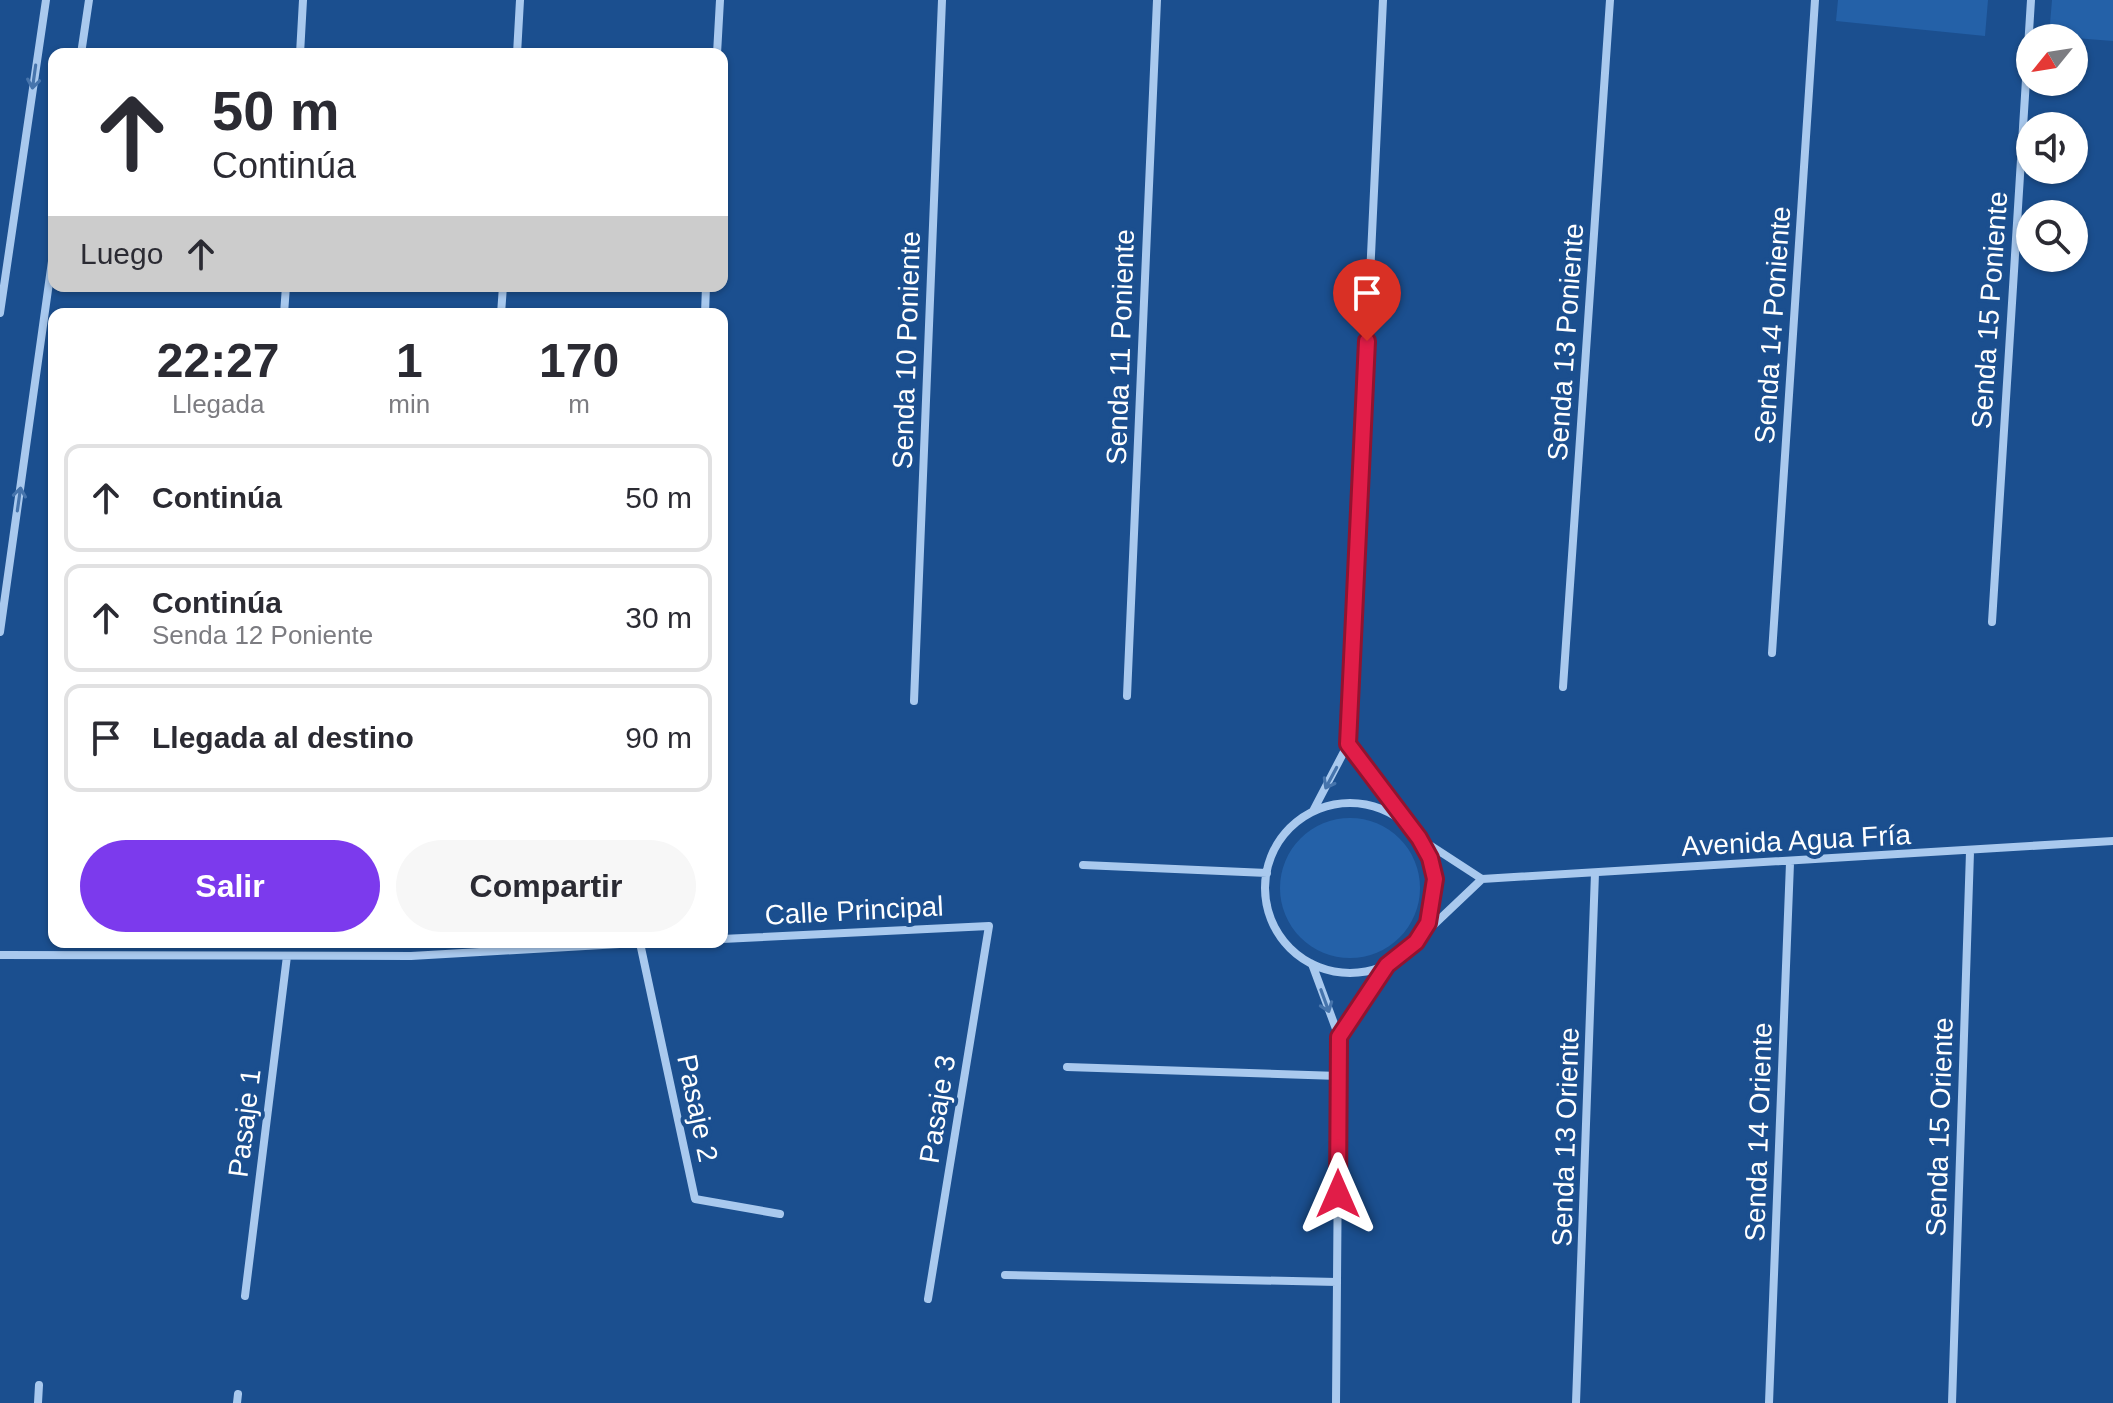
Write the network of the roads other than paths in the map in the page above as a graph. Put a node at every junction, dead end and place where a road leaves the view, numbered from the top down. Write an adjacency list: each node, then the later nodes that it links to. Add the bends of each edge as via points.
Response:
1 (46, 0): 17 (street, one-way to 17)
2 (89, 0): 12 (street)
3 (303, 0): 13 (street)
4 (520, 0): 14 (street)
5 (720, 0): 15 (street)
6 (942, 0): 23 (street, Senda 10 Poniente)
7 (1157, 0): 22 (street, Senda 11 Poniente)
8 (1383, 0): 24 (street)
9 (1610, 0): 21 (street, Senda 13 Poniente)
10 (1815, 0): 20 (street, Senda 14 Poniente)
11 (2031, 0): 18 (street, Senda 15 Poniente)
12 (82, 48)
13 (300, 48)
14 (517, 48)
15 (717, 48)
16 (48, 290): 19 (street, one-way to 16)
17 (0, 313)
18 (1992, 622)
19 (0, 632)
20 (1772, 653)
21 (1563, 687)
22 (1127, 696)
23 (914, 701)
24 (1348, 744): 25 (street, one-way to 25); 26 (street)
25 (1313, 811): 26 (street, via 1332,804 1370,805); 32 (street, via 1291,826 1275,848)
26 (1405, 823): 27 (street)
27 (1419, 838): 34 (street); 37 (street, via 1435,879 1428,923)
28 (2113, 841): 29 (street, Avenida Agua Fría)
29 (1970, 852): 30 (street, Avenida Agua Fría); 57 (street, Senda 15 Oriente)
30 (1790, 863): 33 (street, Avenida Agua Fría); 56 (street, Senda 14 Oriente)
31 (1083, 865): 32 (street)
32 (1267, 873): 42 (street, via 1266,900 1274,926 1290,948)
33 (1595, 873): 34 (street, Avenida Agua Fría); 55 (street, Senda 13 Oriente)
34 (1482, 879): 37 (street)
35 (989, 926): 36 (street, Calle Principal); 51 (street, Pasaje 3)
36 (728, 939)
37 (1416, 942): 43 (street)
38 (552, 948): 41 (street)
39 (641, 948): 47 (street, Pasaje 2, via 695,1199)
40 (0, 955): 41 (street)
41 (287, 956): 50 (street, Pasaje 1)
42 (1312, 964): 43 (street, via 1362,973); 44 (street, one-way to 44)
43 (1387, 965): 44 (street)
44 (1339, 1037): 46 (street)
45 (1067, 1067): 46 (street)
46 (1339, 1076): 49 (street)
47 (780, 1214)
48 (1005, 1275): 49 (street)
49 (1337, 1282): 54 (street)
50 (245, 1296)
51 (928, 1299)
52 (39, 1385): 53 (street)
53 (38, 1403)
54 (1336, 1403)
55 (1576, 1403)
56 (1769, 1403)
57 (1952, 1403)

